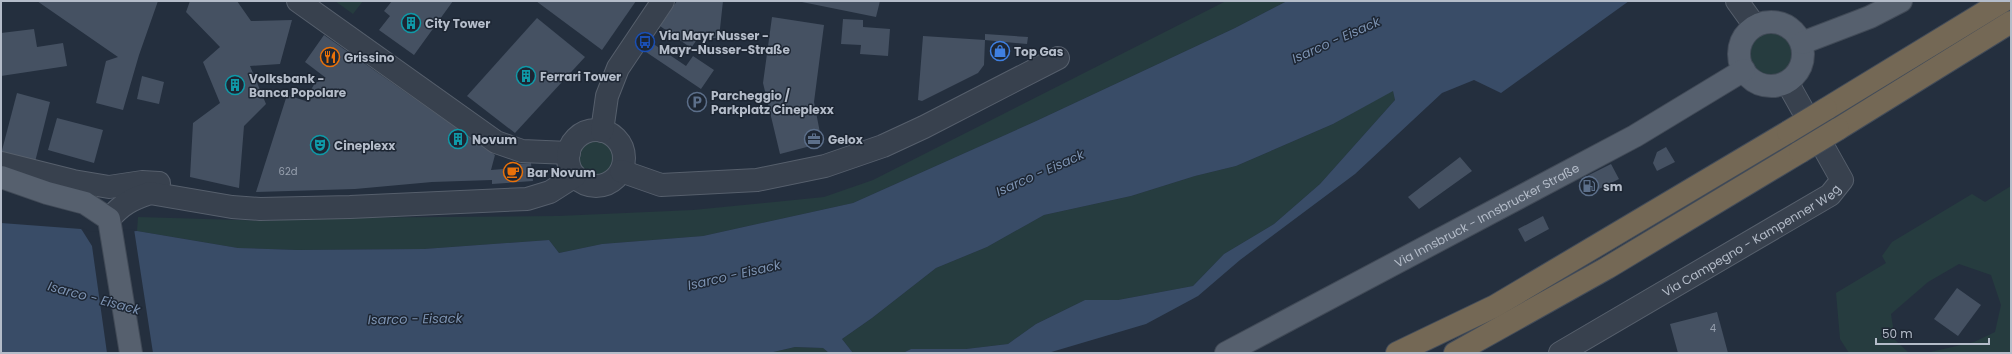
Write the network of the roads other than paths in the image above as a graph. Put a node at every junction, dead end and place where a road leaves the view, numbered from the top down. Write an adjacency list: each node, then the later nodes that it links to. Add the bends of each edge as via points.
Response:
1 (298, 1): 13 (street, via 496,142 522,151)
2 (663, 1): 12 (street, via 618,68 607,96)
3 (1737, 1): 7 (street)
4 (1901, 1): 8 (main road, via 1870,17)
5 (2004, 1): 24 (highway, bridge, via 1495,306)
6 (2011, 22): 25 (highway, bridge, via 1607,268)
7 (1755, 26): 8 (main road, via 1773,21 1782,23 1798,34); 10 (main road, via 1747,32 1739,51)
8 (1802, 43): 11 (main road, via 1802,65 1796,75)
9 (1058, 58): 15 (street, via 883,146 825,166 757,180 661,185)
10 (1744, 70): 11 (main road, via 1755,82 1763,85 1779,85); 23 (main road, Via Innsbruck - Innsbrucker Straße, via 1635,136)
11 (1786, 82): 26 (street, Via Campegno - Kampenner Weg, via 1842,180 1830,194)
12 (602, 131): 13 (street, via 584,133 572,145); 15 (street, via 609,133 621,146 624,162)
13 (569, 153): 16 (street, via 568,161)
14 (1, 163): 20 (street, via 109,187 142,182 173,185 233,197 350,196)
15 (621, 171): 16 (street, via 606,184 593,186)
16 (575, 176): 20 (street, via 550,192 527,199)
17 (1, 177): 19 (main road)
18 (1, 187): 19 (main road)
19 (47, 193): 21 (main road, via 85,203)
20 (394, 204): 21 (street, via 260,209 232,207 150,193 121,205)
21 (109, 218): 22 (main road)
22 (130, 353)
23 (1226, 353)
24 (1396, 353)
25 (1455, 353)
26 (1560, 353)

